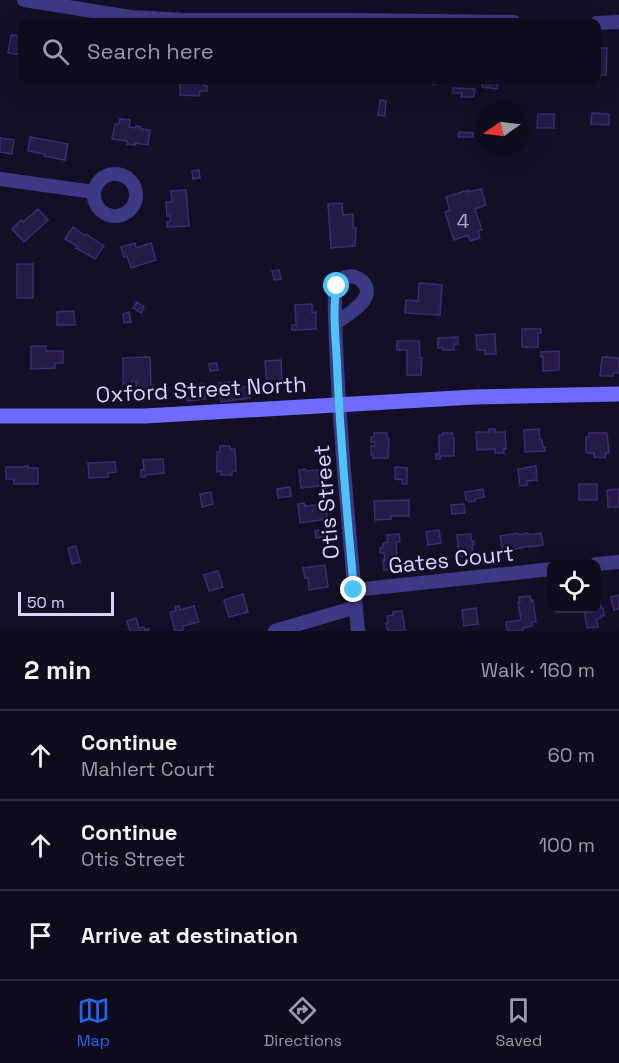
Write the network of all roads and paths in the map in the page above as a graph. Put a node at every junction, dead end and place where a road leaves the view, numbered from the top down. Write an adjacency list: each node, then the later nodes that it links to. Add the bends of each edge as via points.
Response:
1 (24, 0): 2 (street)
2 (52, 2): 3 (street)
3 (158, 18)
4 (619, 22): 5 (street)
5 (601, 23)
6 (0, 179): 7 (street)
7 (94, 192)
8 (336, 323): 10 (street, Otis Street)
9 (619, 394): 10 (street, Oxford Street North)
10 (339, 405): 11 (street, Oxford Street North, via 145,416); 15 (street, Otis Street)
11 (0, 416)
12 (619, 562): 13 (street)
13 (601, 564)
14 (547, 570): 15 (street, Gates Court)
15 (354, 590): 16 (street, Otis Street)
16 (356, 607): 17 (street); 18 (street, Otis Street)
17 (275, 631)
18 (358, 631)

